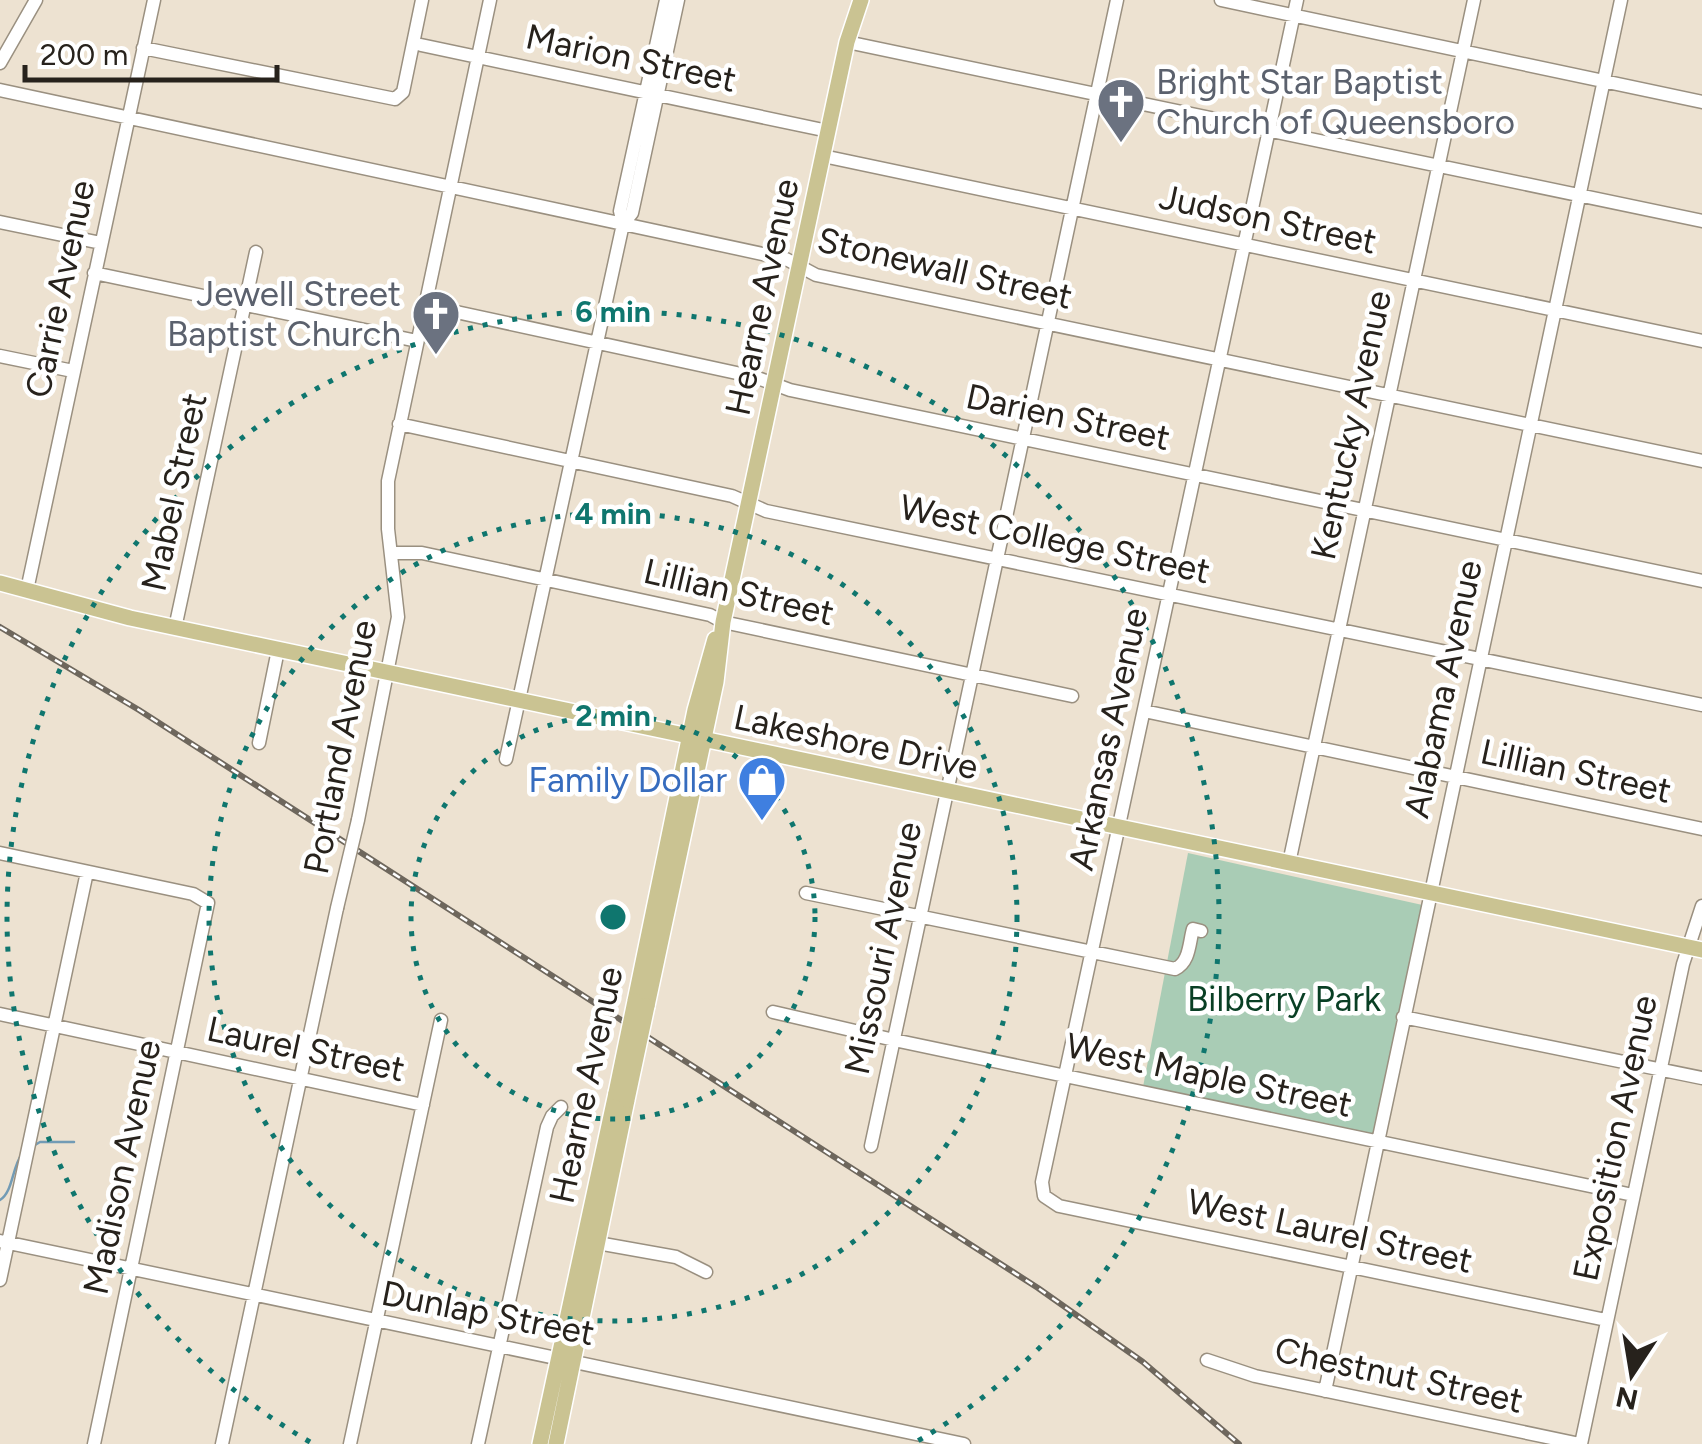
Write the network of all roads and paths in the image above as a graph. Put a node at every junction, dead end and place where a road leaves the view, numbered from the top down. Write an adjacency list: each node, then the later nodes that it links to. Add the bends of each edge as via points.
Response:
1 (36, 0): 20 (street)
2 (154, 0): 17 (street, Carrie Avenue)
3 (422, 0): 17 (street, via 403,92 394,100)
4 (490, 0): 19 (street, Portland Avenue)
5 (666, 0): 23 (street)
6 (678, 0): 23 (street)
7 (851, 0): 15 (main road, Hearne Avenue)
8 (861, 0): 15 (main road, Hearne Avenue)
9 (1118, 0): 24 (street, Missouri Avenue)
10 (1221, 0): 14 (street)
11 (1296, 0): 14 (street, Arkansas Avenue)
12 (1474, 0): 18 (street, Kentucky Avenue)
13 (1621, 0): 21 (street, Alabama Avenue)
14 (1294, 15): 18 (street); 27 (street, Arkansas Avenue)
15 (847, 42): 24 (street); 28 (main road, Hearne Avenue)
16 (421, 45): 19 (street, Marion Street)
17 (143, 48): 26 (street, Carrie Avenue)
18 (1463, 51): 21 (street); 30 (street, Kentucky Avenue)
19 (478, 55): 23 (street, Marion Street); 31 (street, Portland Avenue)
20 (0, 62)
21 (1604, 81): 25 (street); 32 (street, Alabama Avenue)
22 (0, 90): 26 (street, Stonewall Street)
23 (651, 93): 28 (street, Marion Street); 36 (street, via 632,213)
24 (1097, 94): 27 (street); 33 (street, Missouri Avenue)
25 (1702, 102)
26 (128, 117): 31 (street, Stonewall Street); 37 (street, Carrie Avenue)
27 (1269, 130): 30 (street); 38 (street, Arkansas Avenue)
28 (828, 131): 29 (main road, Hearne Avenue)
29 (823, 156): 33 (street, Judson Street); 40 (main road, Hearne Avenue)
30 (1437, 165): 32 (street); 42 (street, Kentucky Avenue)
31 (450, 187): 36 (street, Stonewall Street); 44 (street, Portland Avenue)
32 (1579, 195): 34 (street); 45 (street, Alabama Avenue)
33 (1072, 209): 38 (street, Judson Street); 46 (street, Missouri Avenue)
34 (1702, 221)
35 (0, 222): 37 (street)
36 (623, 224): 40 (street, Stonewall Street); 49 (street)
37 (100, 243): 41 (street, Carrie Avenue)
38 (1244, 245): 42 (street, Judson Street); 51 (street, Arkansas Avenue)
39 (256, 252): 43 (street, Mabel Street)
40 (799, 266): 46 (street, Stonewall Street); 53 (main road, Hearne Avenue)
41 (94, 273): 43 (street); 52 (street, Carrie Avenue)
42 (1413, 280): 45 (street, Judson Street); 54 (street, Kentucky Avenue)
43 (245, 304): 47 (street); 72 (street, Mabel Street)
44 (424, 305): 47 (street, Portland Avenue); 49 (street, Darien Street)
45 (1553, 310): 48 (street, Judson Street); 56 (street, Alabama Avenue)
46 (1048, 323): 51 (street, Stonewall Street); 57 (street, Missouri Avenue)
47 (416, 341): 55 (street, Portland Avenue)
48 (1702, 341)
49 (598, 342): 53 (street, Darien Street); 58 (street)
50 (0, 356): 52 (street)
51 (1219, 359): 54 (street, Stonewall Street); 60 (street, Arkansas Avenue)
52 (73, 371): 69 (street, Carrie Avenue)
53 (774, 384): 57 (street, Darien Street); 61 (main road, Hearne Avenue)
54 (1389, 395): 56 (street, Stonewall Street); 62 (street, Kentucky Avenue)
55 (399, 424): 58 (street, West College Street); 64 (street, Portland Avenue, via 387,505)
56 (1530, 424): 59 (street, Stonewall Street); 63 (street, Alabama Avenue)
57 (1023, 438): 60 (street, Darien Street); 65 (street, Missouri Avenue)
58 (572, 461): 61 (street, West College Street); 66 (street)
59 (1702, 461)
60 (1194, 474): 62 (street, Darien Street); 70 (street, Arkansas Avenue)
61 (749, 503): 65 (street, West College Street); 71 (main road, Hearne Avenue)
62 (1364, 510): 63 (street, Darien Street); 73 (street, Kentucky Avenue)
63 (1506, 540): 67 (street, Darien Street); 75 (street, Alabama Avenue)
64 (392, 553): 66 (street, Lillian Street, via 422,552); 76 (street, Portland Avenue, via 398,617)
65 (998, 556): 70 (street, West College Street); 77 (street, Missouri Avenue)
66 (547, 579): 71 (street, Lillian Street); 79 (street)
67 (1702, 581)
68 (0, 582): 69 (main road, Lakeshore Drive)
69 (27, 590): 72 (main road, Lakeshore Drive)
70 (1170, 592): 73 (street, West College Street); 81 (street, Arkansas Avenue)
71 (723, 622): 77 (street, Lillian Street); 82 (main road, Hearne Avenue)
72 (175, 628): 74 (main road, Lakeshore Drive)
73 (1339, 628): 75 (street, West College Street); 84 (street, Kentucky Avenue)
74 (278, 650): 76 (main road, Lakeshore Drive); 83 (street)
75 (1480, 658): 80 (street, West College Street); 86 (street, Alabama Avenue)
76 (389, 673): 79 (main road, Lakeshore Drive); 110 (street, Portland Avenue, bridge)
77 (972, 675): 78 (street, Lillian Street); 87 (street, Missouri Avenue)
78 (1072, 696)
79 (520, 701): 82 (main road, Lakeshore Drive); 85 (street)
80 (1702, 704)
81 (1144, 711): 84 (street, Lillian Street); 88 (street, Arkansas Avenue)
82 (696, 739): 87 (main road, Lakeshore Drive); 118 (main road, Hearne Avenue, bridge)
83 (259, 743)
84 (1313, 746): 86 (street, Lillian Street); 91 (street, Kentucky Avenue)
85 (506, 759)
86 (1454, 776): 89 (street, Lillian Street); 94 (street, Alabama Avenue)
87 (948, 792): 88 (main road, Lakeshore Drive); 96 (street, Missouri Avenue)
88 (1119, 828): 91 (main road, Lakeshore Drive); 99 (street, Arkansas Avenue)
89 (1702, 828)
90 (0, 853): 92 (street)
91 (1289, 864): 94 (main road, Lakeshore Drive)
92 (87, 872): 104 (street); 106 (street, Madison Avenue, via 208,903)
93 (806, 892): 96 (street)
94 (1430, 893): 98 (main road, Lakeshore Drive); 102 (street, Alabama Avenue)
95 (1702, 906): 98 (street, Exposition Avenue)
96 (921, 916): 99 (street); 105 (street, Missouri Avenue)
97 (1201, 931): 99 (street, via 1192,929 1183,966 1176,968)
98 (1696, 949): 107 (street, Exposition Avenue, via 1683,964)
99 (1093, 951): 108 (street, Arkansas Avenue)
100 (773, 1012): 105 (street, West Maple Street)
101 (0, 1014): 104 (street, Laurel Street)
102 (1404, 1017): 107 (street); 113 (street, Alabama Avenue)
103 (440, 1020): 111 (street)
104 (54, 1026): 106 (street, Laurel Street); 117 (street)
105 (894, 1040): 108 (street, West Maple Street); 114 (street, Missouri Avenue)
106 (177, 1052): 110 (street, Laurel Street); 120 (street, Madison Avenue)
107 (1660, 1069): 109 (street); 115 (street, Exposition Avenue)
108 (1067, 1076): 113 (street, West Maple Street); 116 (street, Arkansas Avenue)
109 (1702, 1078)
110 (301, 1079): 111 (street, Laurel Street); 123 (street, Portland Avenue)
111 (422, 1105): 125 (street)
112 (561, 1107): 126 (street, via 547,1127)
113 (1377, 1141): 115 (street, West Maple Street); 119 (street, Alabama Avenue)
114 (872, 1146)
115 (1633, 1195): 124 (street, Exposition Avenue)
116 (1044, 1196): 119 (street, West Laurel Street, via 1058,1206)
117 (4, 1241): 120 (street, Dunlap Street); 122 (street)
118 (592, 1242): 121 (street, via 676,1257); 127 (main road, Hearne Avenue)
119 (1351, 1265): 124 (street, West Laurel Street); 129 (street, Alabama Avenue)
120 (131, 1268): 123 (street, Dunlap Street); 130 (street, Madison Avenue)
121 (706, 1272)
122 (0, 1280)
123 (254, 1296): 125 (street, Dunlap Street); 131 (street, Portland Avenue)
124 (1606, 1320): 137 (street, Exposition Avenue)
125 (376, 1321): 126 (street, Dunlap Street); 132 (street)
126 (499, 1347): 127 (street, Dunlap Street); 133 (street)
127 (566, 1360): 134 (main road, Hearne Avenue); 135 (main road, Hearne Avenue); 136 (street, Dunlap Street)
128 (1208, 1360): 129 (street, Chestnut Street)
129 (1325, 1391): 137 (street, Chestnut Street)
130 (94, 1444)
131 (222, 1444)
132 (350, 1444)
133 (478, 1444)
134 (540, 1444)
135 (556, 1444)
136 (964, 1444)
137 (1580, 1444)

